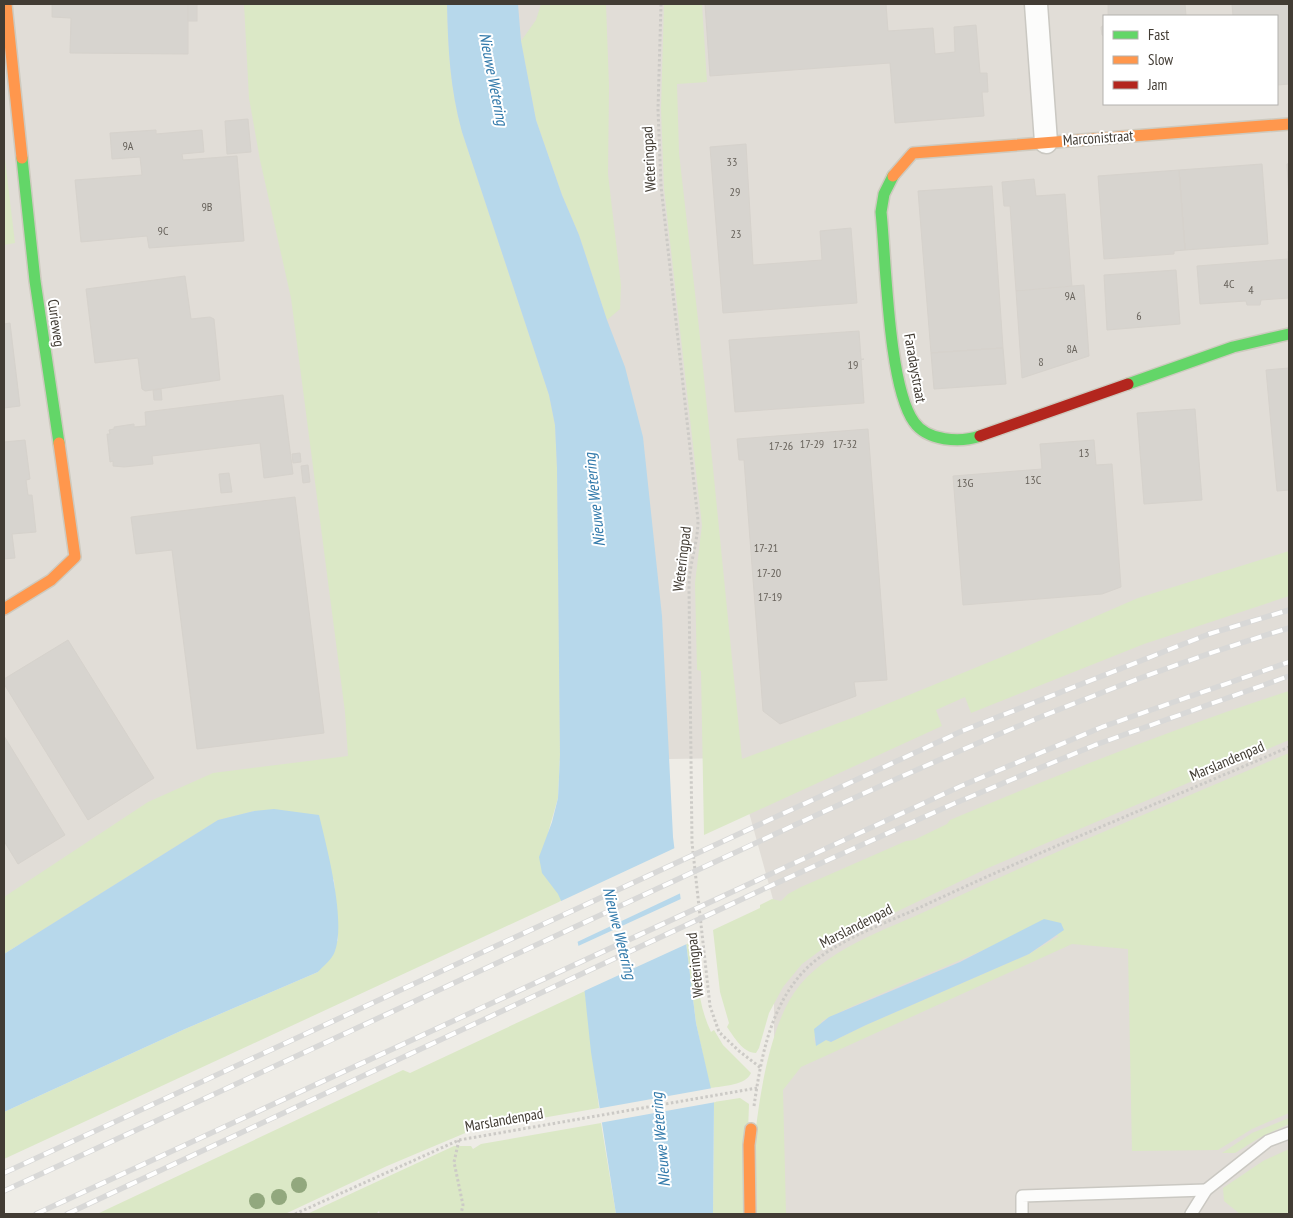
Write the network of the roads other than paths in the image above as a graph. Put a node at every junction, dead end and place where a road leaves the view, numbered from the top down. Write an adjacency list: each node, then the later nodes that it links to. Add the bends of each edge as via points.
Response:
1 (6, 4): 6 (street, Curieweg, via 35,281 75,558 51,580)
2 (1036, 4): 4 (street, Marconistraat)
3 (1289, 124): 4 (street, Marconistraat)
4 (1046, 142): 5 (street, Faradaystraat, via 913,153 900,164 884,192 881,212 897,373 907,412 914,423 926,432 946,439 969,440 1233,346)
5 (1289, 334)
6 (4, 609)
7 (751, 1129): 10 (street)
8 (1289, 1133): 9 (lane, via 1268,1141)
9 (1206, 1190): 11 (lane, via 1022,1196); 12 (lane)
10 (750, 1214)
11 (1022, 1214)
12 (1192, 1214)

